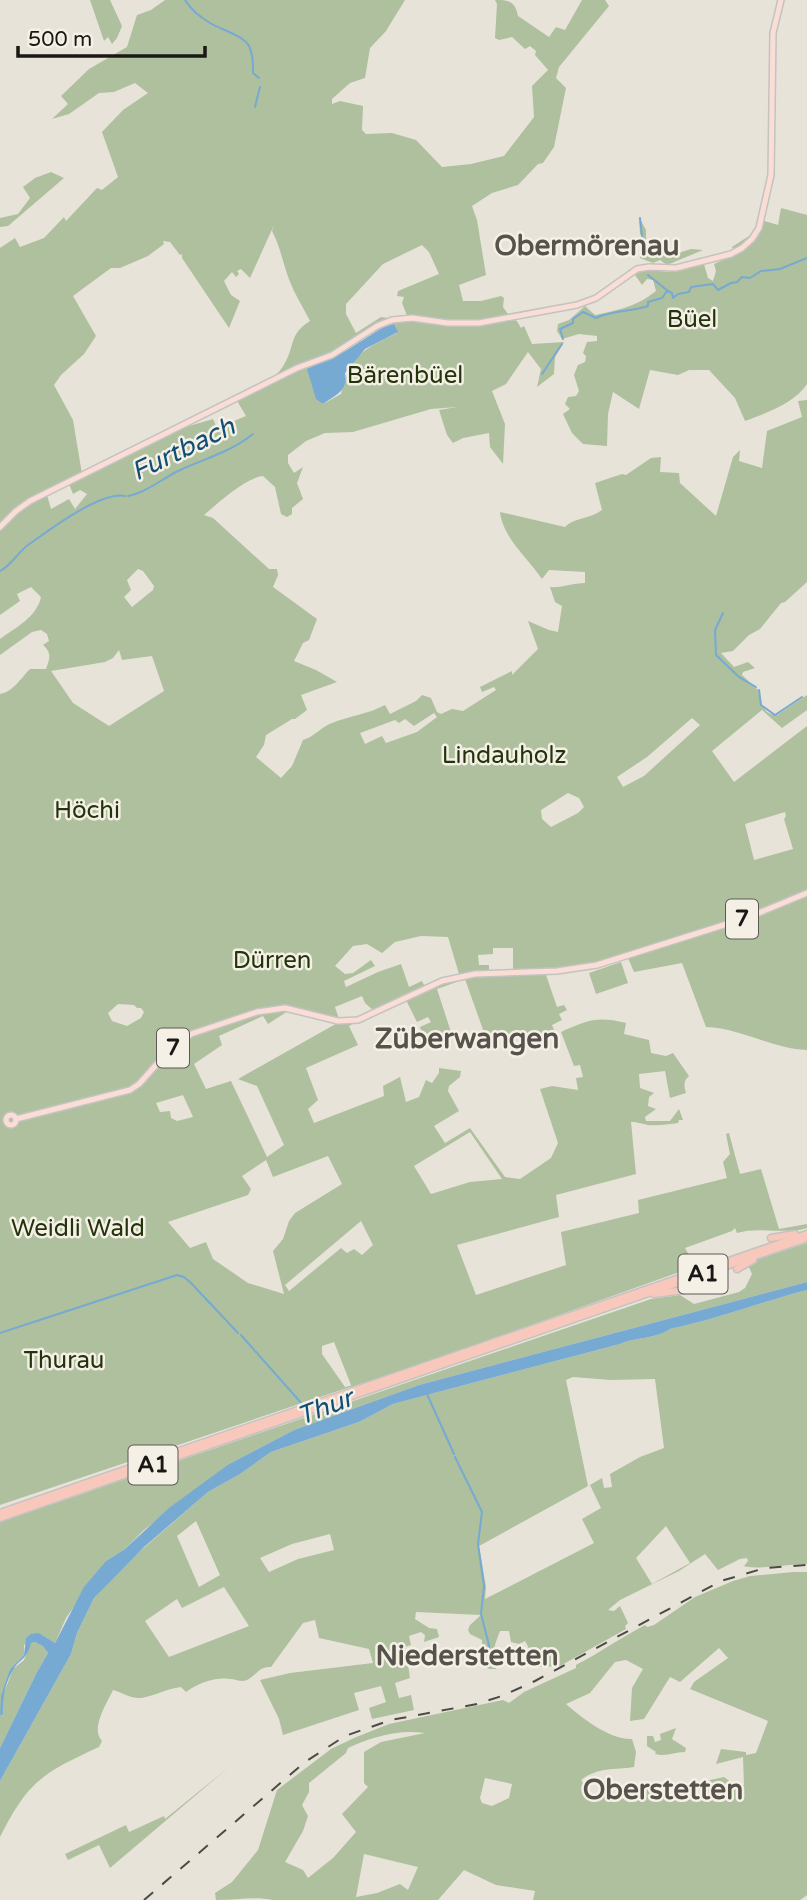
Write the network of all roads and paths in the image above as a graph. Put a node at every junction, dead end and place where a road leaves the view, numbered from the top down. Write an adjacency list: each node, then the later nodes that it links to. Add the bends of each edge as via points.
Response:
1 (780, 0): 2 (main road, via 773,28 771,175 760,224 752,239 736,252 676,268 636,269 584,303 517,317 471,324 409,318 383,323 334,354 30,501)
2 (0, 527)
3 (807, 893): 4 (main road, 7, via 749,917 597,965 453,978 358,1020 341,1021 285,1008 262,1010 191,1034 132,1089 16,1119 9,1115 7,1123)
4 (0, 1126)
5 (807, 1235): 6 (highway); 7 (highway, A1); 10 (highway, A1)
6 (771, 1238)
7 (783, 1247): 9 (highway, A1); 12 (highway, A1)
8 (708, 1262): 10 (highway, A1)
9 (737, 1269)
10 (660, 1284): 13 (highway, A1)
11 (684, 1290): 12 (highway, A1)
12 (622, 1302): 13 (highway, A1)
13 (307, 1409): 14 (highway, A1)
14 (0, 1516)

